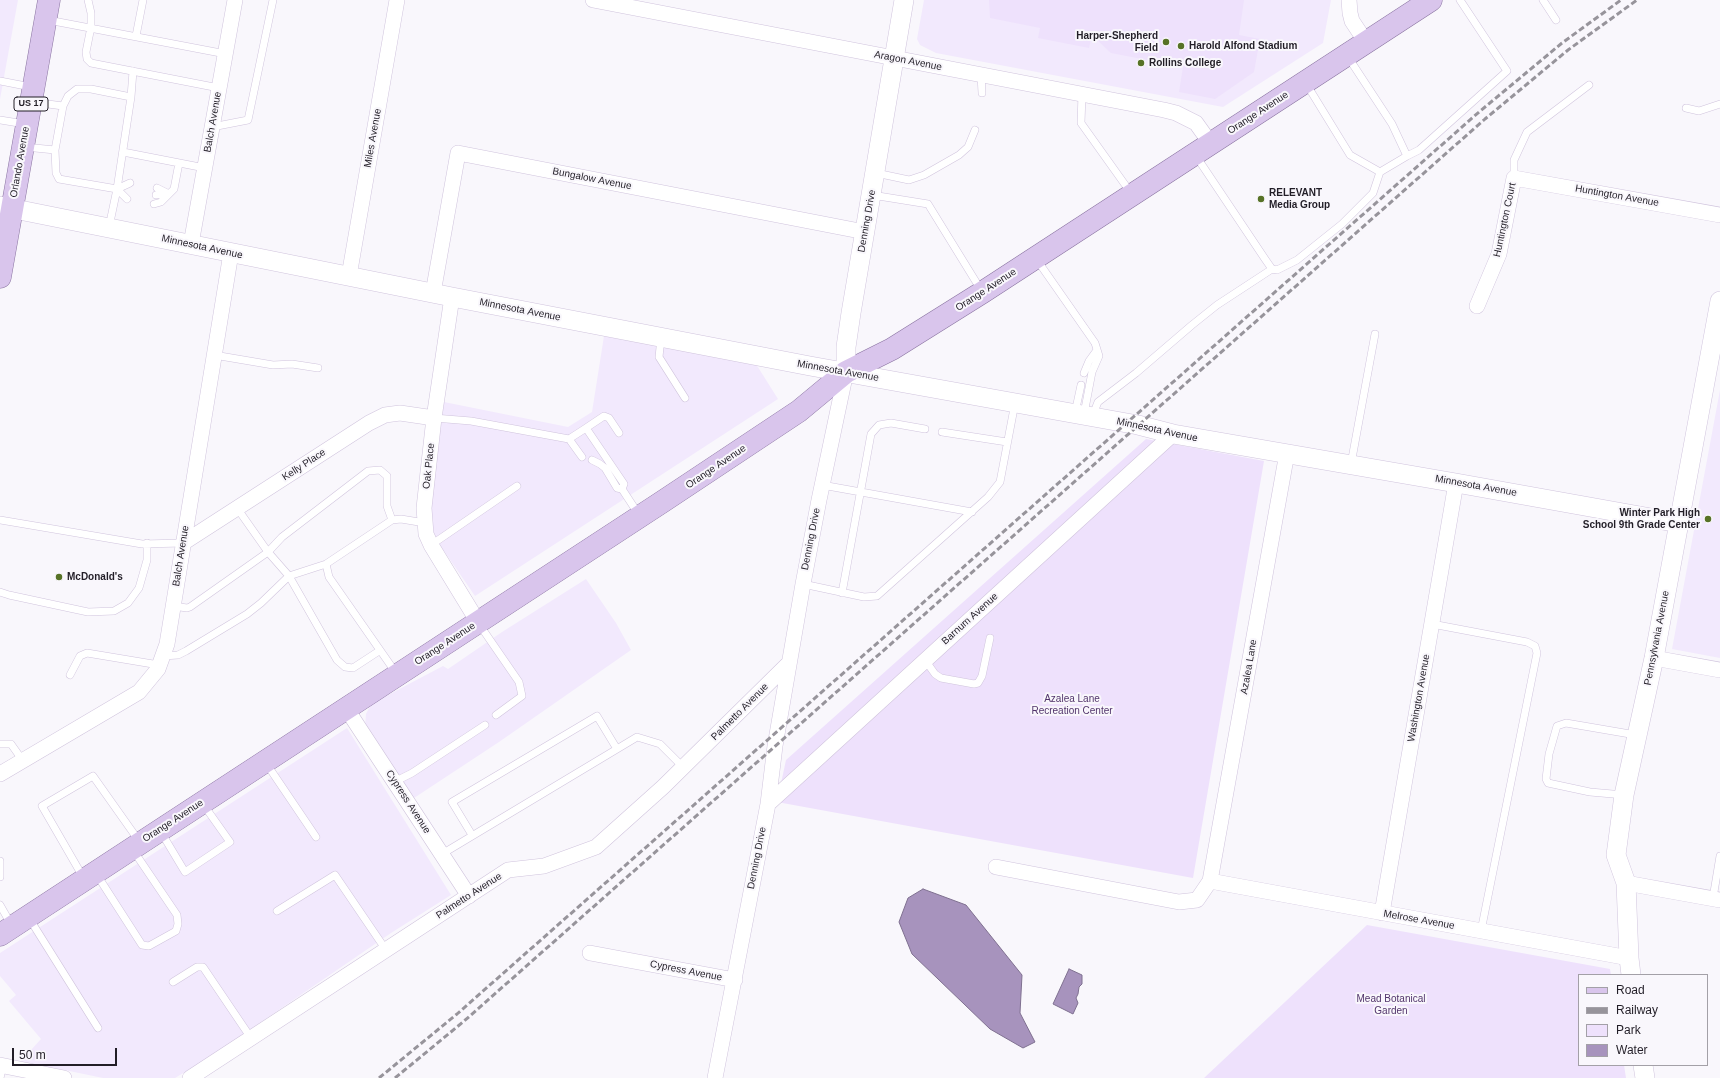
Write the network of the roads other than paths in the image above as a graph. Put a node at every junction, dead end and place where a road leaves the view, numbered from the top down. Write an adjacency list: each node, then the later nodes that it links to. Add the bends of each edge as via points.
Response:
1 (88, 0): 14 (lane)
2 (143, 0): 15 (lane)
3 (235, 0): 17 (street, Balch Avenue)
4 (272, 0): 35 (lane, via 248,120)
5 (397, 0): 64 (street, Miles Avenue)
6 (593, 0): 19 (street, Aragon Avenue)
7 (904, 0): 19 (street, Denning Drive)
8 (1349, 0): 16 (street, via 1352,21)
9 (1460, 0): 41 (lane, via 1507,71 1419,150)
10 (1543, 0): 13 (lane)
11 (1425, 1): 16 (main road, Orange Avenue)
12 (47, 10): 14 (lane); 27 (main road, Orlando Avenue / US 17)
13 (1556, 20)
14 (91, 27): 15 (lane); 20 (lane, via 86,46 87,59 91,63)
15 (136, 36): 17 (lane)
16 (1366, 42): 18 (main road, Orange Avenue)
17 (226, 54): 25 (street, Balch Avenue)
18 (1347, 55): 23 (main road, Orange Avenue); 41 (lane, via 1392,124)
19 (894, 58): 21 (street, Aragon Avenue); 45 (street, Denning Drive)
20 (134, 71): 25 (lane); 29 (lane)
21 (981, 75): 26 (lane); 28 (street, Aragon Avenue)
22 (0, 81): 27 (lane)
23 (1306, 82): 38 (main road, Orange Avenue); 44 (lane, via 1350,155)
24 (1589, 85): 46 (lane, via 1527,132 1514,160)
25 (219, 88): 35 (street, Balch Avenue)
26 (982, 93)
27 (32, 94): 31 (lane); 34 (main road, Orlando Avenue / US 17)
28 (1082, 94): 38 (street, Aragon Avenue, via 1176,113 1196,123); 52 (lane, via 1081,123)
29 (131, 97): 31 (lane, via 91,89 77,89 68,96); 40 (lane)
30 (1720, 104): 32 (lane, via 1699,111)
31 (63, 106): 39 (lane)
32 (1686, 108)
33 (0, 120): 34 (lane)
34 (27, 124): 37 (main road, Orlando Avenue / US 17)
35 (212, 127): 43 (street, Balch Avenue)
36 (975, 130): 45 (lane, via 964,151 924,175 909,180)
37 (23, 147): 39 (lane); 55 (main road, Orlando Avenue / US 17)
38 (1203, 149): 52 (main road, Orange Avenue); 62 (lane)
39 (55, 150): 48 (lane, via 56,172 59,179)
40 (123, 152): 42 (lane); 48 (lane)
41 (1407, 156): 44 (lane)
42 (179, 163): 43 (lane); 50 (lane, via 174,189)
43 (205, 168): 59 (street, Balch Avenue)
44 (1380, 172): 62 (lane, via 1373,194 1342,224 1297,260 1277,270)
45 (876, 173): 51 (street, Denning Drive)
46 (1514, 178): 56 (street, Huntington Avenue); 68 (street, Huntington Court, via 1499,254)
47 (130, 187): 48 (lane)
48 (117, 189): 53 (lane); 57 (lane)
49 (157, 192): 50 (lane)
50 (169, 194): 54 (lane, via 161,202)
51 (872, 195): 58 (street, Denning Drive); 65 (lane, via 928,204)
52 (1132, 195): 61 (main road, Orange Avenue)
53 (127, 199)
54 (154, 204)
55 (6, 207): 57 (street, Minnesota Avenue); 63 (main road, Orlando Avenue / US 17)
56 (1720, 215)
57 (109, 228): 59 (street, Minnesota Avenue)
58 (865, 232): 66 (street, Bungalow Avenue, via 458,153); 75 (street, Denning Drive, via 846,346)
59 (191, 244): 60 (street, Minnesota Avenue)
60 (231, 253): 64 (street, Minnesota Avenue); 73 (street, Balch Avenue)
61 (1036, 258): 65 (main road, Orange Avenue); 72 (lane, via 1095,344)
62 (1272, 269): 80 (lane, via 1217,305)
63 (0, 274)
64 (349, 276): 66 (street, Minnesota Avenue)
65 (983, 292): 75 (main road, Orange Avenue, via 892,349)
66 (433, 293): 67 (street, Minnesota Avenue)
67 (452, 297): 71 (street, Minnesota Avenue); 81 (street, Oak Place)
68 (1477, 306)
69 (1719, 308): 104 (street, Pennsylvania Avenue)
70 (1375, 334): 92 (lane)
71 (662, 337): 75 (street, Minnesota Avenue); 78 (lane, via 659,357)
72 (1096, 350): 76 (lane, via 1088,361); 80 (lane, via 1099,356 1092,372)
73 (213, 355): 74 (lane, via 273,365 292,364); 105 (street, Balch Avenue)
74 (318, 368)
75 (846, 372): 79 (street, Minnesota Avenue); 94 (street, Denning Drive); 100 (main road, Orange Avenue, via 799,411)
76 (1084, 373)
77 (1081, 385): 80 (lane)
78 (685, 398)
79 (1015, 403): 80 (street, Minnesota Avenue); 88 (lane)
80 (1083, 415): 86 (street, Minnesota Avenue)
81 (434, 418): 87 (lane, via 471,421); 98 (street, Kelly Place, via 400,413 385,415); 103 (street, Oak Place, via 424,508)
82 (586, 428): 85 (lane, via 604,416 609,418); 87 (lane); 96 (lane, via 624,484)
83 (925, 429): 97 (lane, via 891,423 879,425 871,434)
84 (942, 432): 88 (lane)
85 (619, 433)
86 (1173, 434): 89 (street, Minnesota Avenue); 120 (street, Barnum Avenue)
87 (569, 439): 90 (lane)
88 (1007, 442): 99 (lane, via 1000,482)
89 (1287, 453): 92 (street, Minnesota Avenue); 150 (street, Azalea Lane)
90 (582, 457)
91 (592, 460): 96 (lane, via 605,468 617,488)
92 (1351, 464): 93 (street, Minnesota Avenue)
93 (1456, 483): 104 (street, Minnesota Avenue); 116 (street, Washington Avenue)
94 (822, 485): 97 (lane); 111 (street, Denning Drive)
95 (517, 486): 107 (lane)
96 (622, 489): 100 (lane)
97 (861, 492): 99 (lane); 113 (lane)
98 (237, 508): 105 (street, Kelly Place); 108 (lane)
99 (972, 512): 113 (lane, via 877,596 864,597)
100 (640, 516): 115 (main road, Orange Avenue)
101 (0, 520): 106 (lane)
102 (392, 520): 103 (lane); 108 (lane, via 387,506 388,476 380,470 368,471 282,537); 109 (lane)
103 (425, 523): 107 (street, Oak Place)
104 (1679, 523): 119 (street, Pennsylvania Avenue)
105 (183, 543): 106 (lane); 114 (street, Balch Avenue)
106 (147, 544): 112 (lane, via 147,560 139,588 128,603 114,611 88,612)
107 (431, 545): 115 (street, Oak Place)
108 (268, 552): 110 (lane); 114 (lane, via 190,607)
109 (326, 564): 110 (lane); 118 (lane, via 330,577)
110 (289, 576): 118 (lane, via 337,660 345,667 353,668); 121 (lane, via 247,614 186,652)
111 (803, 584): 113 (lane); 122 (street, Denning Drive)
112 (0, 592)
113 (842, 593)
114 (173, 606): 121 (street, Balch Avenue, via 167,644)
115 (478, 622): 125 (main road, Orange Avenue); 127 (lane, via 519,682 522,696)
116 (1432, 624): 156 (street, Washington Avenue); 158 (lane, via 1527,642 1535,646 1537,652)
117 (990, 638): 120 (lane, via 982,676 978,683 941,678)
118 (379, 651): 125 (lane)
119 (1654, 658): 123 (street); 129 (street, Pennsylvania Avenue)
120 (925, 660): 139 (street, Barnum Avenue)
121 (161, 661): 124 (lane, via 87,653 80,656); 132 (street, Balch Avenue, via 158,669 139,692)
122 (789, 663): 134 (street, Palmetto Avenue); 139 (street, Denning Drive)
123 (1720, 670)
124 (70, 675)
125 (397, 675): 126 (main road, Orange Avenue)
126 (346, 708): 133 (main road, Orange Avenue); 136 (street, Cypress Avenue)
127 (496, 715)
128 (485, 725): 136 (lane)
129 (1636, 735): 137 (street, Pennsylvania Avenue); 137 (lane, via 1566,723 1557,726 1549,754 1546,779 1548,783 1590,792)
130 (0, 744): 132 (lane, via 11,744)
131 (617, 749): 134 (lane, via 637,737 660,744); 141 (lane); 141 (lane, via 597,716 452,802)
132 (23, 761): 135 (street, Balch Avenue)
133 (265, 761): 138 (main road, Orange Avenue); 142 (lane)
134 (683, 767): 152 (street, Palmetto Avenue, via 596,848 544,866 508,870)
135 (0, 774)
136 (394, 782): 144 (street, Cypress Avenue)
137 (1624, 795): 151 (street, Pennsylvania Avenue, via 1616,854)
138 (202, 802): 140 (main road, Orange Avenue); 140 (lane, via 230,842 185,872)
139 (768, 804): 162 (street, Denning Drive)
140 (160, 830): 143 (main road, Orange Avenue)
141 (472, 835): 144 (lane)
142 (316, 837)
143 (136, 846): 148 (main road, Orange Avenue); 148 (lane, via 177,915 176,930 149,946 142,945); 148 (lane, via 93,776 42,806)
144 (442, 854): 152 (street, Cypress Avenue)
145 (1720, 856): 153 (lane)
146 (0, 861): 149 (lane)
147 (996, 867): 150 (street, via 1179,902 1197,900)
148 (89, 876): 157 (main road, Orange Avenue)
149 (0, 877)
150 (1210, 880): 156 (street, Melrose Avenue)
151 (1626, 882): 153 (street); 161 (street, Pennsylvania Avenue)
152 (469, 896): 159 (street, Palmetto Avenue)
153 (1716, 899)
154 (0, 905): 157 (lane)
155 (277, 911): 159 (lane, via 335,875)
156 (1382, 913): 158 (street, Melrose Avenue)
157 (13, 926): 164 (lane)
158 (1481, 931): 161 (street, Melrose Avenue)
159 (386, 950): 165 (street, Palmetto Avenue)
160 (590, 953): 162 (street, Cypress Avenue)
161 (1630, 967)
162 (735, 980): 171 (street, Denning Drive)
163 (172, 982): 165 (lane, via 197,967 203,967)
164 (98, 1028)
165 (251, 1038): 170 (street, Palmetto Avenue)
166 (1643, 1066): 172 (street)
167 (1, 1070): 168 (street)
168 (48, 1076): 169 (street)
169 (64, 1078)
170 (190, 1078)
171 (715, 1078)
172 (1645, 1078)

